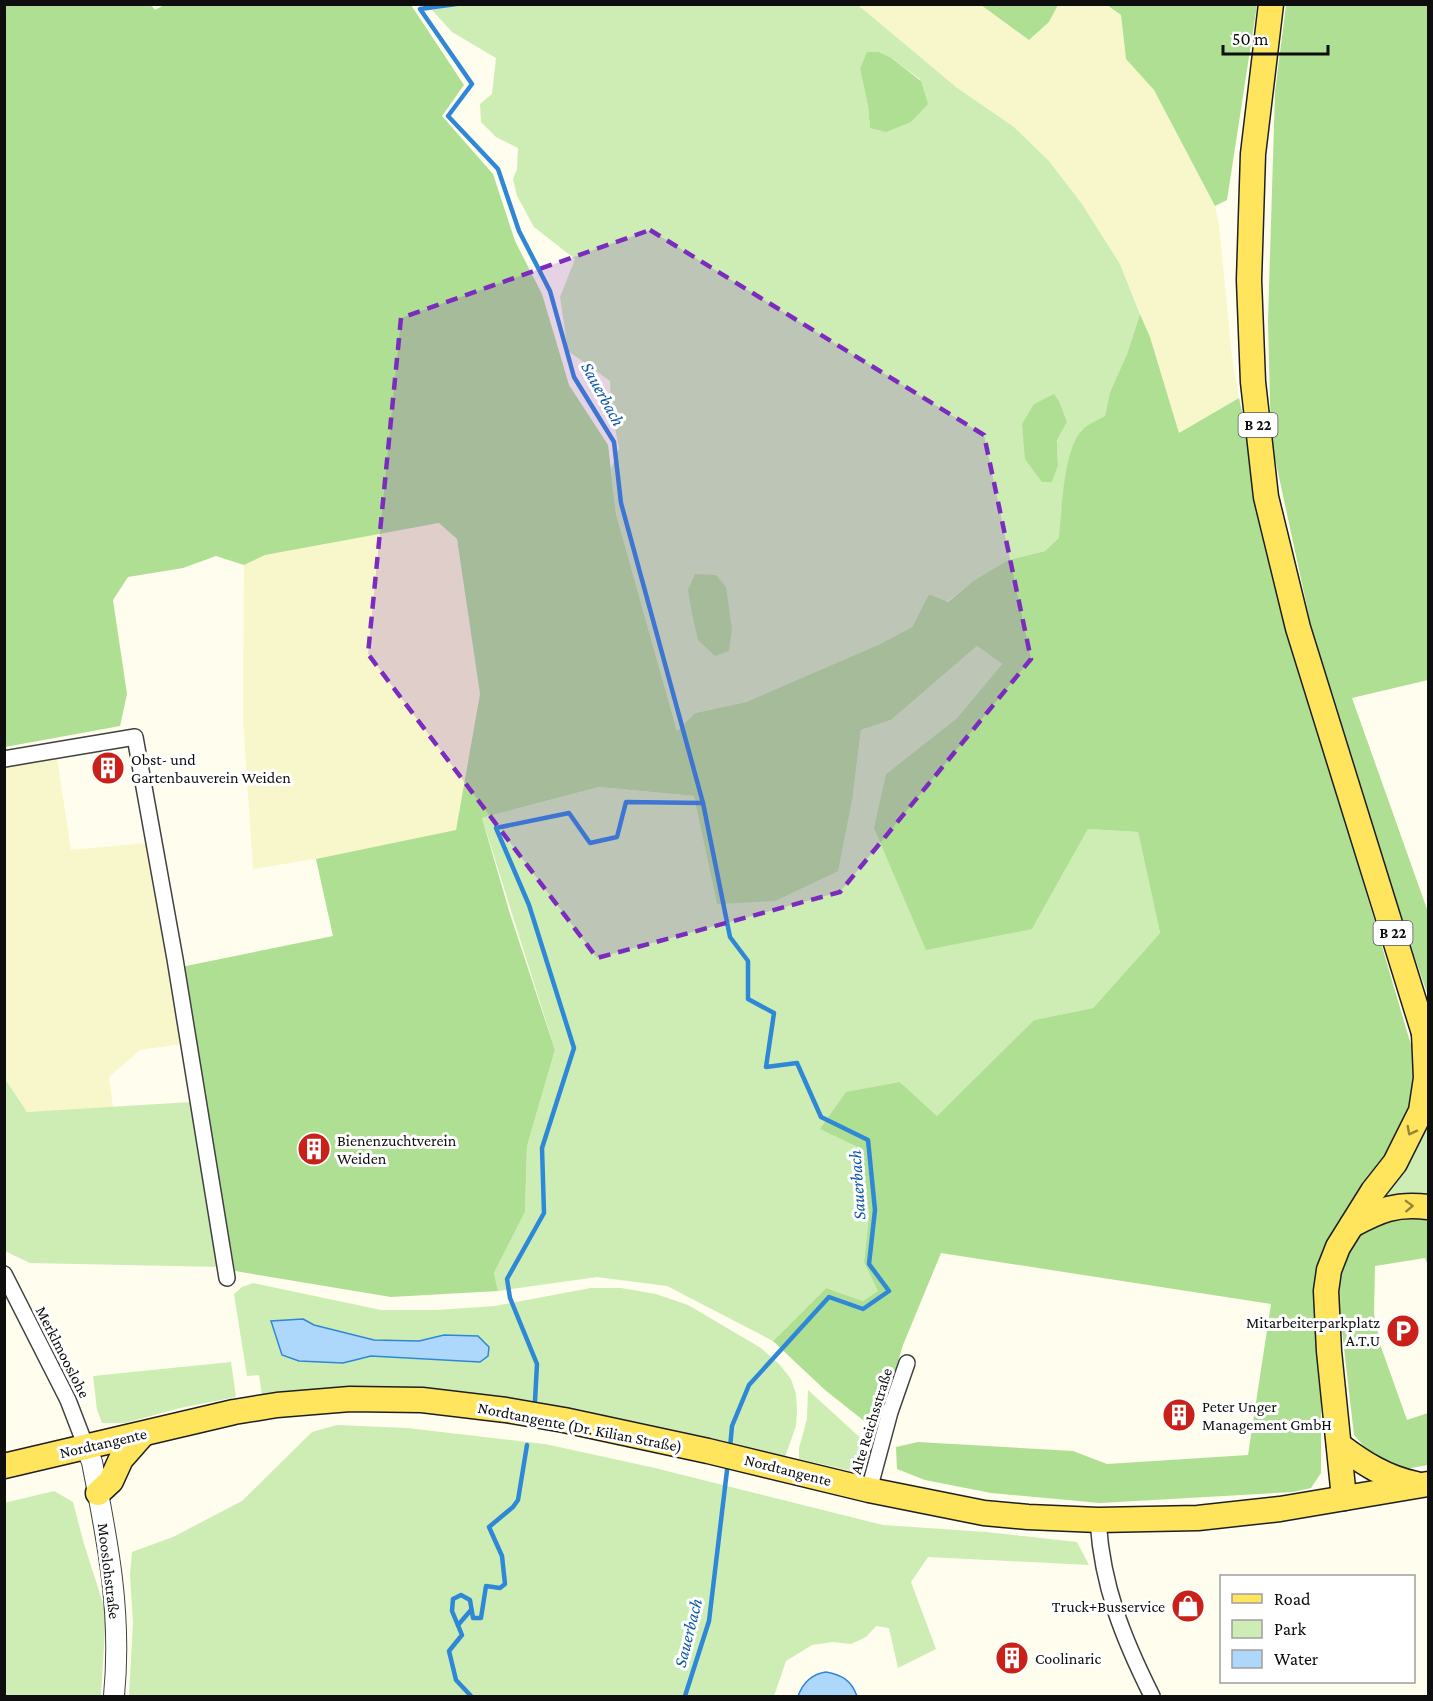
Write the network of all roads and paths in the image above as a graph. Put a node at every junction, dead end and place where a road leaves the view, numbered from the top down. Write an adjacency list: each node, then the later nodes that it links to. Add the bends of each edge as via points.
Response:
1 (1271, 4): 3 (main road, B 22, via 1253,154 1249,280 1253,382 1266,497 1298,628)
2 (4, 759): 7 (street, via 135,736)
3 (1426, 1039): 5 (main road, one-way to 5, via 1421,1111 1395,1163)
4 (1428, 1207): 5 (main road, one-way to 4, via 1379,1211 1409,1204)
5 (1352, 1225): 11 (main road, via 1338,1247 1326,1291)
6 (4, 1274): 12 (street, Merklmooslohe, via 68,1400)
7 (227, 1278)
8 (907, 1362): 16 (street, Alte Reichsstraße)
9 (202, 1419): 10 (main road, Nordtangente); 13 (main road, Nordtangente (Dr. Kilian Straße), via 277,1405 350,1399 422,1400 540,1416)
10 (143, 1434): 12 (main road, Nordtangente); 17 (main road, via 121,1459 111,1481)
11 (1339, 1445): 15 (main road, via 1373,1469); 18 (main road)
12 (86, 1447): 14 (main road, Nordtangente); 17 (street, Mooslohstraße)
13 (708, 1451): 16 (main road, Nordtangente)
14 (4, 1466)
15 (1425, 1485): 18 (main road, Nordtangente)
16 (869, 1490): 19 (main road, Nordtangente, via 984,1513)
17 (98, 1493): 20 (street, Mooslohstraße, via 111,1564 117,1629)
18 (1344, 1498): 19 (main road, Nordtangente, via 1198,1518)
19 (1098, 1520): 21 (street, via 1101,1558 1115,1614)
20 (114, 1696)
21 (1152, 1696)

